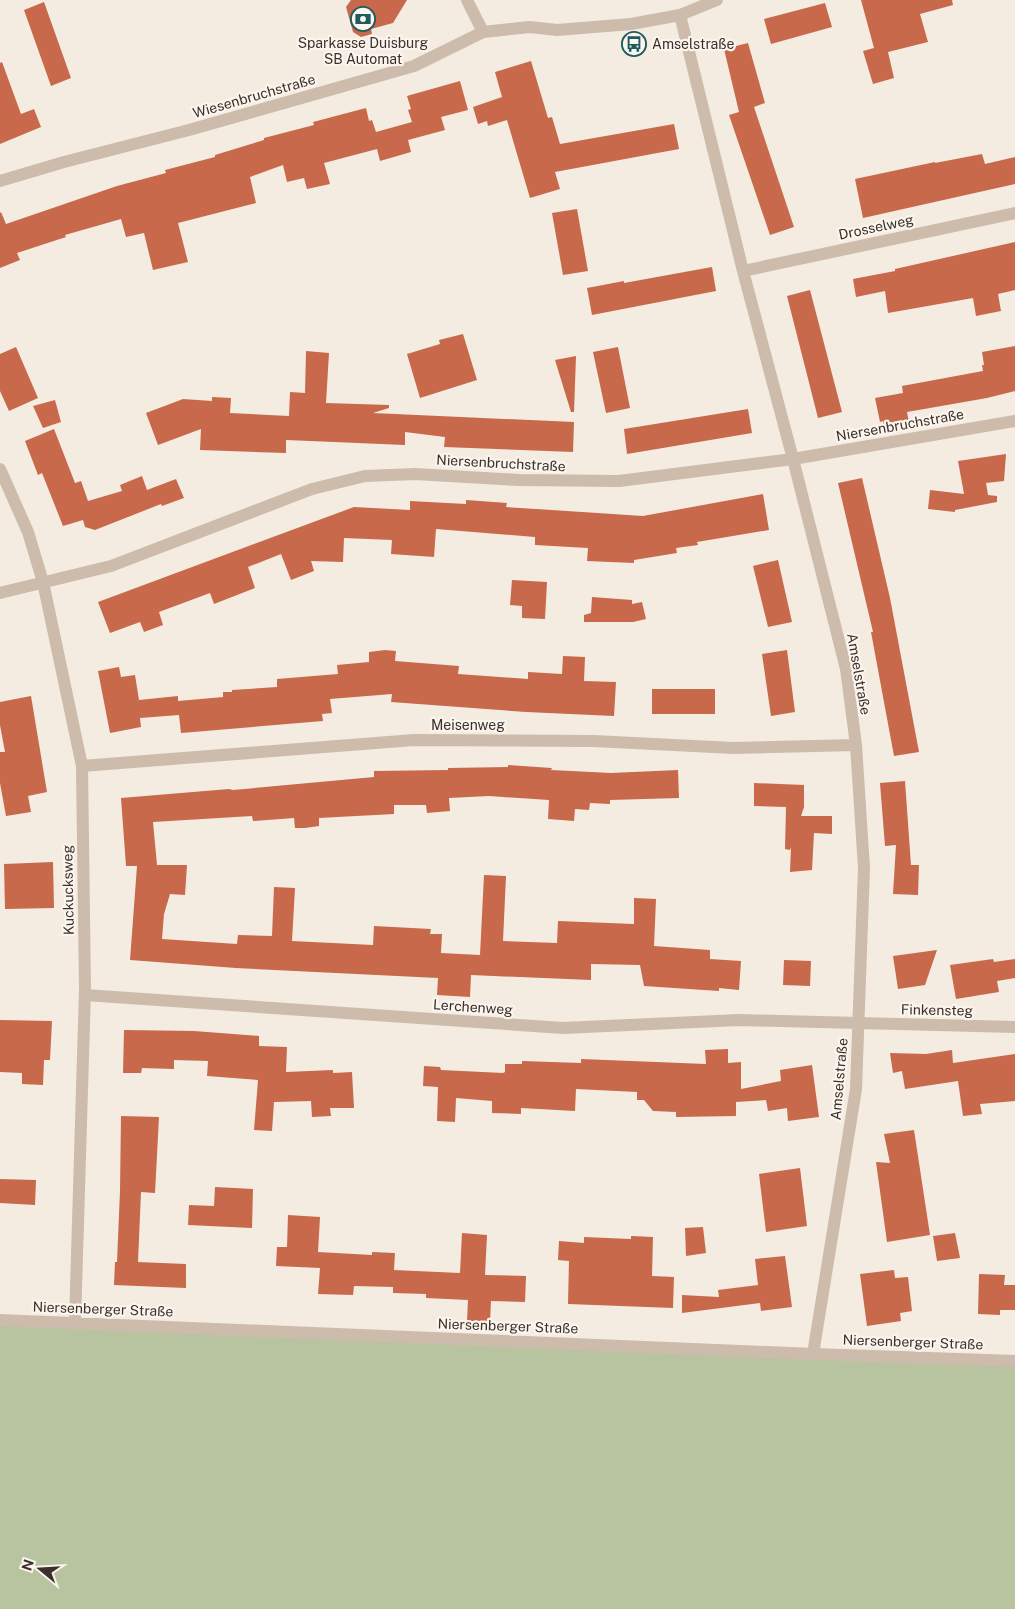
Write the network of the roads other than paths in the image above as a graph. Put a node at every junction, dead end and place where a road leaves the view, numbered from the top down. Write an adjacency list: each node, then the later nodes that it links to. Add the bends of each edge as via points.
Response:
1 (467, 0): 4 (street)
2 (717, 0): 3 (street, Wiesenbruchstraße)
3 (680, 15): 4 (street, Wiesenbruchstraße, via 632,24); 7 (street, Amselstraße)
4 (483, 32): 5 (street, Wiesenbruchstraße, via 414,66)
5 (0, 181)
6 (1015, 213): 7 (street, Drosselweg)
7 (743, 271): 9 (street, Amselstraße)
8 (1015, 421): 9 (street, Niersenbruchstraße)
9 (793, 459): 11 (street, Niersenbruchstraße, via 619,482 415,474 365,476 312,489 111,566); 13 (street, Amselstraße, via 846,669)
10 (0, 469): 11 (street, Kuckucksweg, via 28,532)
11 (43, 582): 12 (street, Niersenbruchstraße); 14 (street, Kuckucksweg)
12 (0, 593)
13 (856, 745): 14 (street, Meisenweg, via 733,748 594,741 414,740); 16 (street, Amselstraße, via 864,868)
14 (82, 766): 15 (street, Kuckucksweg)
15 (85, 995): 16 (street, Lerchenweg, via 563,1028 739,1020); 19 (street, Kuckucksweg)
16 (859, 1023): 17 (street, Finkensteg); 20 (street, Amselstraße, via 856,1089)
17 (1015, 1028)
18 (0, 1320): 19 (street, Niersenberger Straße)
19 (76, 1322): 20 (street, Niersenberger Straße)
20 (813, 1354): 21 (street, Niersenberger Straße)
21 (1015, 1361)

